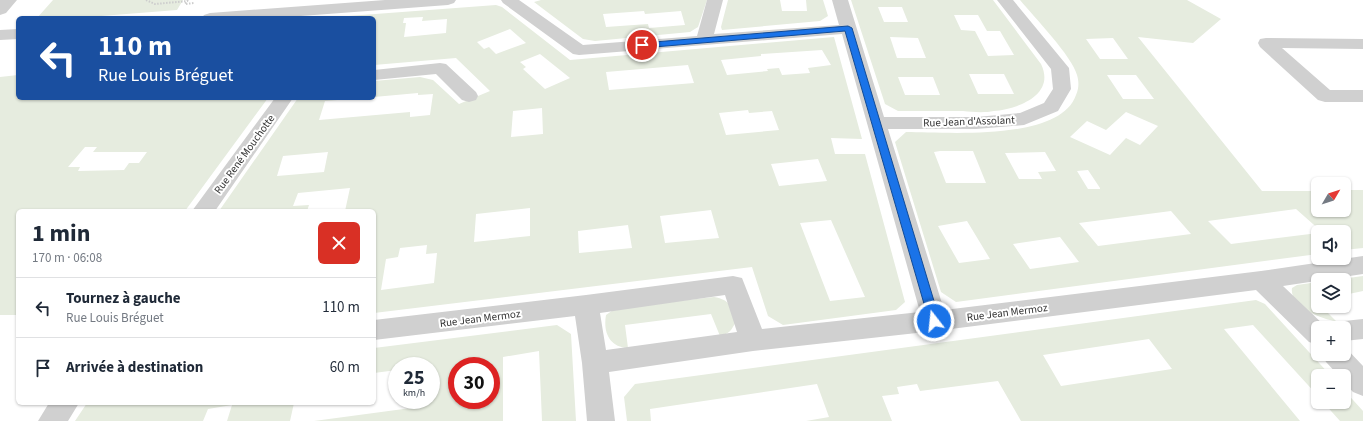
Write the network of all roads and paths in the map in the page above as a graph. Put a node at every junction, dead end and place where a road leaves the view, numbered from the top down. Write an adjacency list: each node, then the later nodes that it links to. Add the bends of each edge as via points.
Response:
1 (9, 0): 12 (street)
2 (146, 0): 3 (path, via 155,4)
3 (188, 0): 10 (path, via 185,4)
4 (448, 0): 9 (street)
5 (509, 0): 17 (street, via 579,50)
6 (715, 0): 17 (street)
7 (840, 0): 14 (street)
8 (1005, 0): 23 (street, Rue Jean d'Assolant, via 1060,68 1062,89 1050,106 1024,119 976,123)
9 (407, 2): 11 (street)
10 (194, 3)
11 (278, 6): 13 (street)
12 (0, 10)
13 (221, 16)
14 (848, 28): 17 (street); 23 (street)
15 (16, 34): 16 (street)
16 (0, 35)
17 (704, 41)
18 (1363, 44): 21 (street, via 1266,43 1325,96)
19 (376, 75): 20 (street, via 440,68)
20 (469, 96)
21 (1363, 96)
22 (283, 100): 24 (street, Rue René Mouchotte)
23 (876, 123): 28 (street)
24 (204, 209)
25 (1363, 265): 26 (street, Rue Jean Mermoz)
26 (1261, 280): 28 (street, Rue Jean Mermoz); 29 (street)
27 (586, 305): 31 (street, Rue Jean Mermoz); 33 (street, Rue Jean Mermoz, via 733,284); 35 (street)
28 (934, 321): 33 (street, Rue Jean Mermoz)
29 (1311, 328)
30 (1363, 329): 32 (street)
31 (376, 330)
32 (1351, 331)
33 (753, 340): 35 (street, Rue Jean Mermoz)
34 (1342, 361): 36 (street)
35 (595, 363): 39 (street)
36 (1363, 384)
37 (64, 405): 38 (street)
38 (52, 421)
39 (601, 421)

